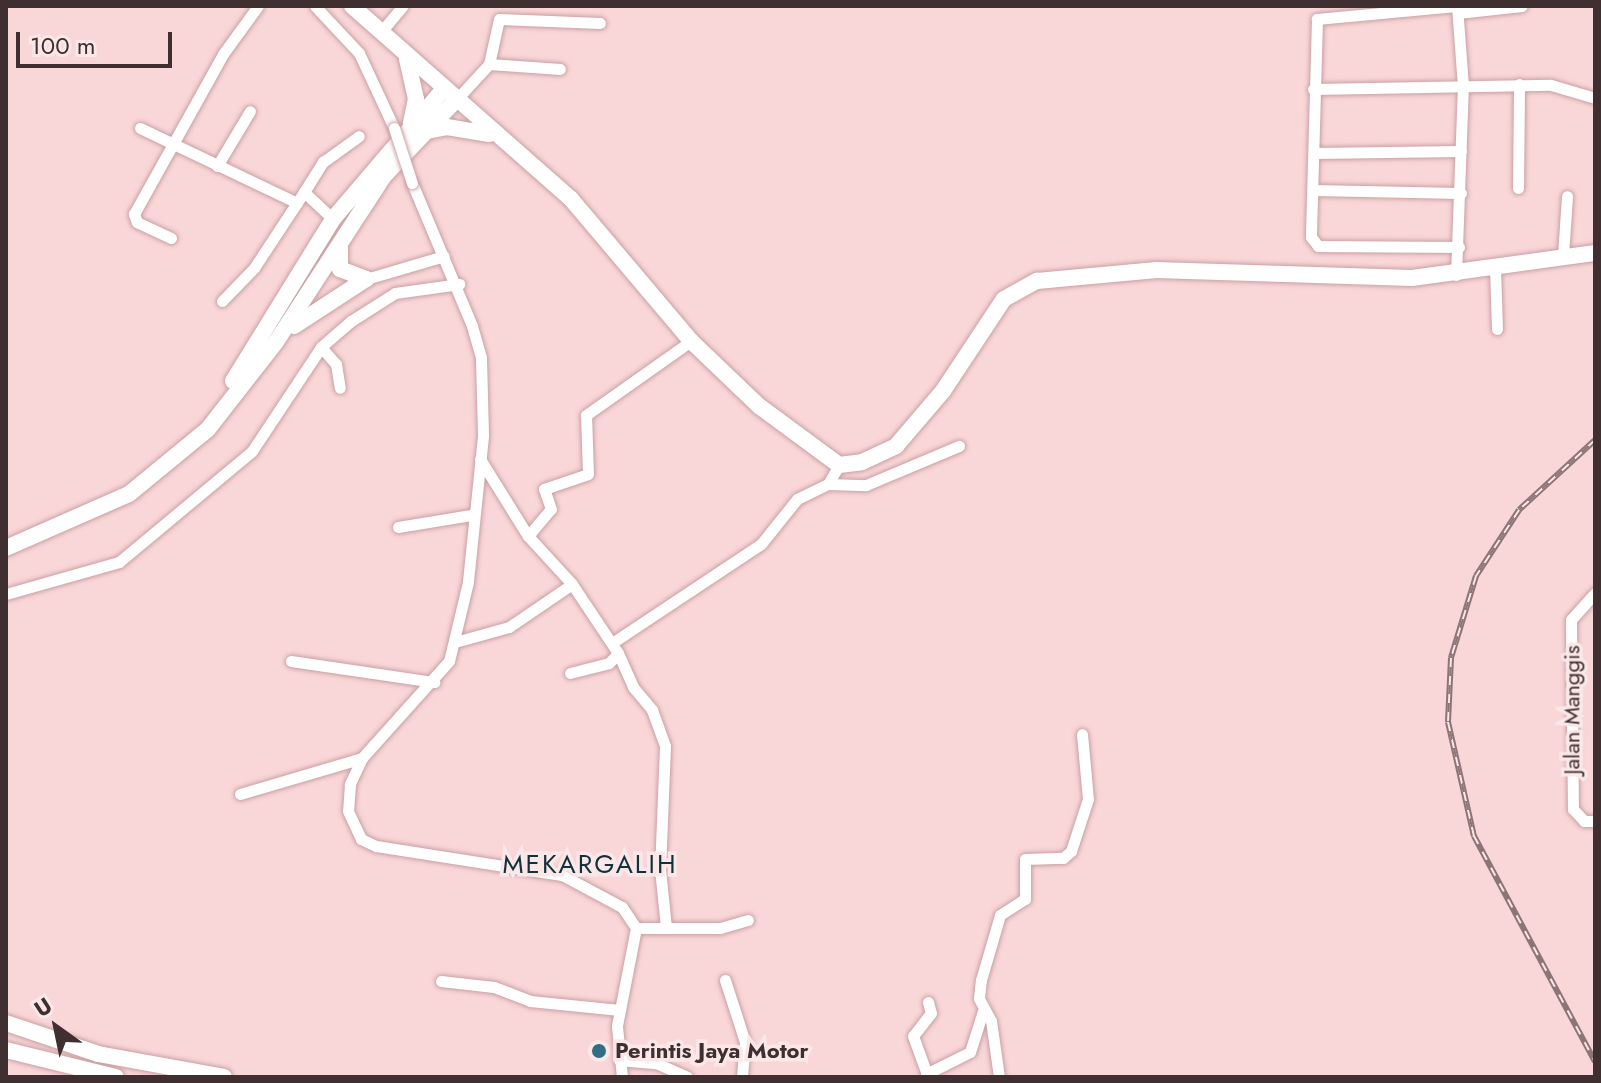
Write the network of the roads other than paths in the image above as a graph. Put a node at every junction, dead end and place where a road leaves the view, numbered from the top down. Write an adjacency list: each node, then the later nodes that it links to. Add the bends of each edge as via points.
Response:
1 (258, 6): 22 (street, via 223,54)
2 (315, 6): 37 (street, bridge, via 359,53)
3 (352, 6): 8 (highway)
4 (403, 6): 8 (street)
5 (1522, 6): 6 (street)
6 (1457, 8): 13 (street); 14 (street, via 1317,19)
7 (600, 23): 10 (street, via 499,19)
8 (380, 33): 9 (highway)
9 (407, 58): 15 (highway); 19 (highway)
10 (489, 64): 11 (street); 15 (street)
11 (560, 69)
12 (1519, 84): 13 (street); 16 (street); 26 (street)
13 (1463, 86): 14 (street); 23 (street)
14 (1313, 89): 24 (street)
15 (448, 96): 19 (highway); 21 (highway)
16 (1595, 98)
17 (250, 111): 25 (street)
18 (140, 128): 22 (street)
19 (416, 128): 21 (highway, via 447,127); 31 (highway); 32 (highway)
20 (359, 136): 30 (street, via 323,162)
21 (494, 136): 44 (highway, via 585,214)
22 (174, 145): 25 (street); 33 (street, via 134,214 137,222)
23 (1461, 151): 24 (street); 28 (street)
24 (1314, 153): 27 (street)
25 (217, 166): 30 (street)
26 (1518, 188)
27 (1313, 190): 28 (street); 34 (street, via 1311,240 1318,246)
28 (1461, 193): 34 (street)
29 (1567, 196): 36 (street)
30 (301, 197): 31 (street); 42 (street, via 254,268)
31 (333, 219): 55 (highway, via 264,339 176,446 146,473 90,506)
32 (345, 235): 40 (highway, via 337,264); 45 (highway)
33 (171, 238)
34 (1459, 247): 39 (street)
35 (1595, 253): 36 (highway)
36 (1563, 255): 38 (highway)
37 (444, 256): 40 (street); 41 (street)
38 (1495, 268): 39 (highway); 43 (street)
39 (1456, 275): 50 (highway, via 1156,270 1070,276 1017,289 896,446 862,462)
40 (366, 279): 45 (highway, via 308,313)
41 (459, 284): 46 (street, via 392,295); 49 (street, via 481,358)
42 (222, 301)
43 (1497, 329)
44 (691, 341): 50 (highway, via 806,446); 54 (street, via 586,415 588,474 544,489 551,509)
45 (276, 342): 56 (highway, via 208,429 151,480 88,516)
46 (321, 347): 47 (street, via 336,364); 59 (street, via 252,451 152,537 109,566)
47 (340, 388)
48 (959, 446): 51 (street, via 866,485)
49 (480, 458): 52 (street); 54 (street)
50 (839, 465): 51 (street)
51 (828, 484): 61 (street, via 797,499 761,544)
52 (471, 515): 53 (street); 60 (street)
53 (398, 527)
54 (528, 536): 57 (street)
55 (6, 537)
56 (6, 548)
57 (572, 584): 60 (street, via 509,627); 61 (street)
58 (1595, 593): 68 (street, Jalan Manggis, via 1571,620 1573,809 1584,821)
59 (6, 594)
60 (455, 642): 64 (street)
61 (616, 647): 63 (street, via 609,663); 70 (street, via 631,683 652,710 665,746 660,869)
62 (291, 661): 64 (street)
63 (570, 673)
64 (434, 682): 66 (street)
65 (1082, 734): 76 (street, via 1088,799 1071,851 1023,863 1025,899 997,922 979,990)
66 (362, 758): 67 (street); 71 (street, via 347,798 361,839 401,853 562,875 613,898)
67 (240, 794)
68 (1595, 821)
69 (748, 920): 70 (street, via 720,928)
70 (666, 927): 71 (street)
71 (636, 928): 75 (street)
72 (725, 980): 85 (street, via 745,1042)
73 (441, 981): 75 (street, via 494,987 530,1001)
74 (928, 1002): 80 (street, via 930,1016 913,1036)
75 (620, 1010): 79 (street)
76 (983, 1011): 80 (street, via 970,1052); 86 (street, via 991,1021)
77 (6, 1023): 82 (highway, via 98,1054)
78 (6, 1050): 81 (highway)
79 (619, 1060): 83 (street); 84 (street, via 656,1063)
80 (927, 1076)
81 (116, 1077)
82 (224, 1077)
83 (622, 1077)
84 (687, 1077)
85 (742, 1077)
86 (999, 1077)

